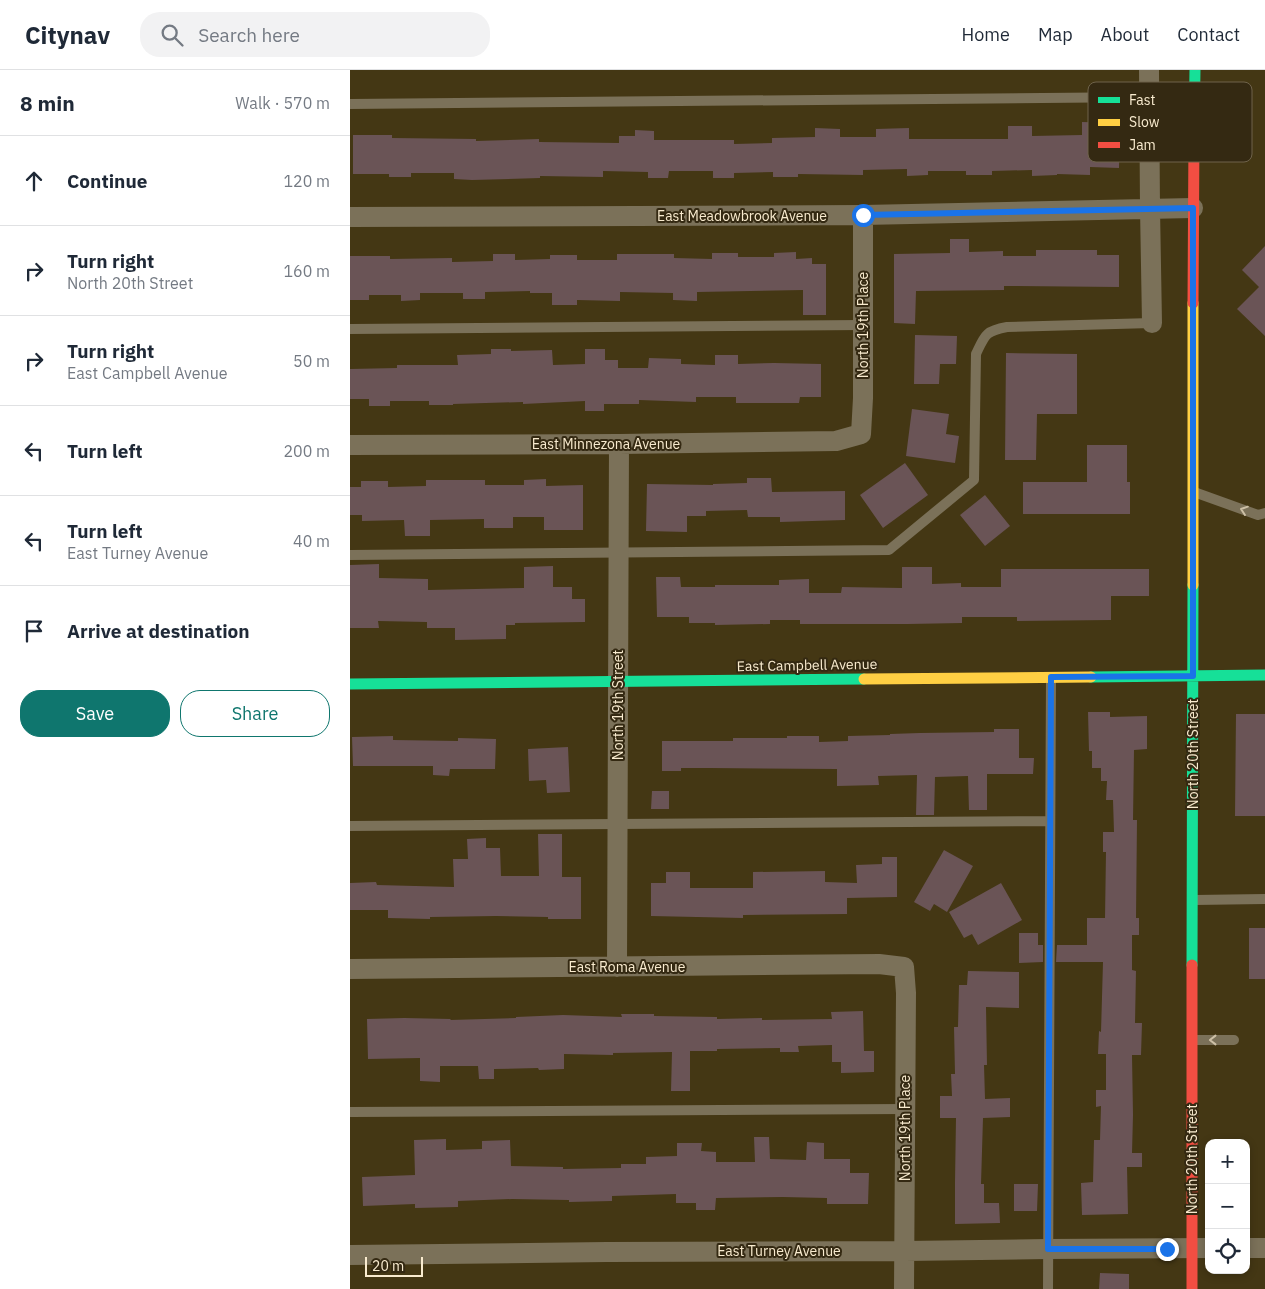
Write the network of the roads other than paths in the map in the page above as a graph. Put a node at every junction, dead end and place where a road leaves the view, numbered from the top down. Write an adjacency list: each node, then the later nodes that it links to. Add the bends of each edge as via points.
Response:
1 (1088, 98): 2 (lane)
2 (350, 104)
3 (1150, 162): 5 (street)
4 (1194, 162): 6 (street, North 20th Street)
5 (1150, 208): 6 (street, East Meadowbrook Avenue); 7 (street, East Meadowbrook Avenue); 9 (street)
6 (1193, 208): 15 (street, North 20th Street)
7 (863, 215): 8 (street, East Meadowbrook Avenue); 10 (street, North 19th Place)
8 (350, 217)
9 (1152, 323): 17 (lane, via 1007,327 993,330 984,337 976,354 974,480 889,550)
10 (863, 325): 11 (lane); 12 (street, North 19th Place)
11 (350, 330)
12 (861, 434): 13 (street, East Minnezona Avenue, via 836,441)
13 (619, 444): 14 (street, East Minnezona Avenue); 17 (street, North 19th Street)
14 (350, 445)
15 (1193, 492): 16 (lane, one-way to 15, via 1258,515); 20 (street, North 20th Street)
16 (1265, 513)
17 (619, 553): 18 (lane); 22 (street, North 19th Street)
18 (350, 555)
19 (1265, 675): 20 (street, East Campbell Avenue)
20 (1193, 676): 21 (street, East Campbell Avenue); 28 (street, North 20th Street)
21 (1051, 677): 22 (street, East Campbell Avenue); 24 (lane)
22 (618, 682): 23 (street, East Campbell Avenue); 25 (street, North 19th Street)
23 (350, 684)
24 (1050, 821): 25 (lane); 39 (lane)
25 (618, 824): 26 (lane); 29 (street, North 19th Street)
26 (350, 826)
27 (1265, 899): 28 (lane)
28 (1192, 900): 32 (street, North 20th Street)
29 (617, 967): 30 (street, East Roma Avenue, via 879,964); 31 (street, East Roma Avenue)
30 (904, 967): 34 (street, North 19th Place)
31 (350, 969)
32 (1193, 1040): 33 (lane, one-way to 32); 36 (street, North 20th Street)
33 (1234, 1040)
34 (905, 1109): 35 (lane); 40 (street, North 19th Place)
35 (350, 1112)
36 (1201, 1248): 39 (street, East Turney Avenue); 44 (street, North 20th Street)
37 (1250, 1248): 38 (street)
38 (1265, 1248)
39 (1048, 1249): 40 (street, East Turney Avenue); 43 (lane)
40 (905, 1251): 41 (street, East Turney Avenue); 42 (street, North 19th Place)
41 (350, 1255)
42 (904, 1289)
43 (1048, 1289)
44 (1192, 1289)

